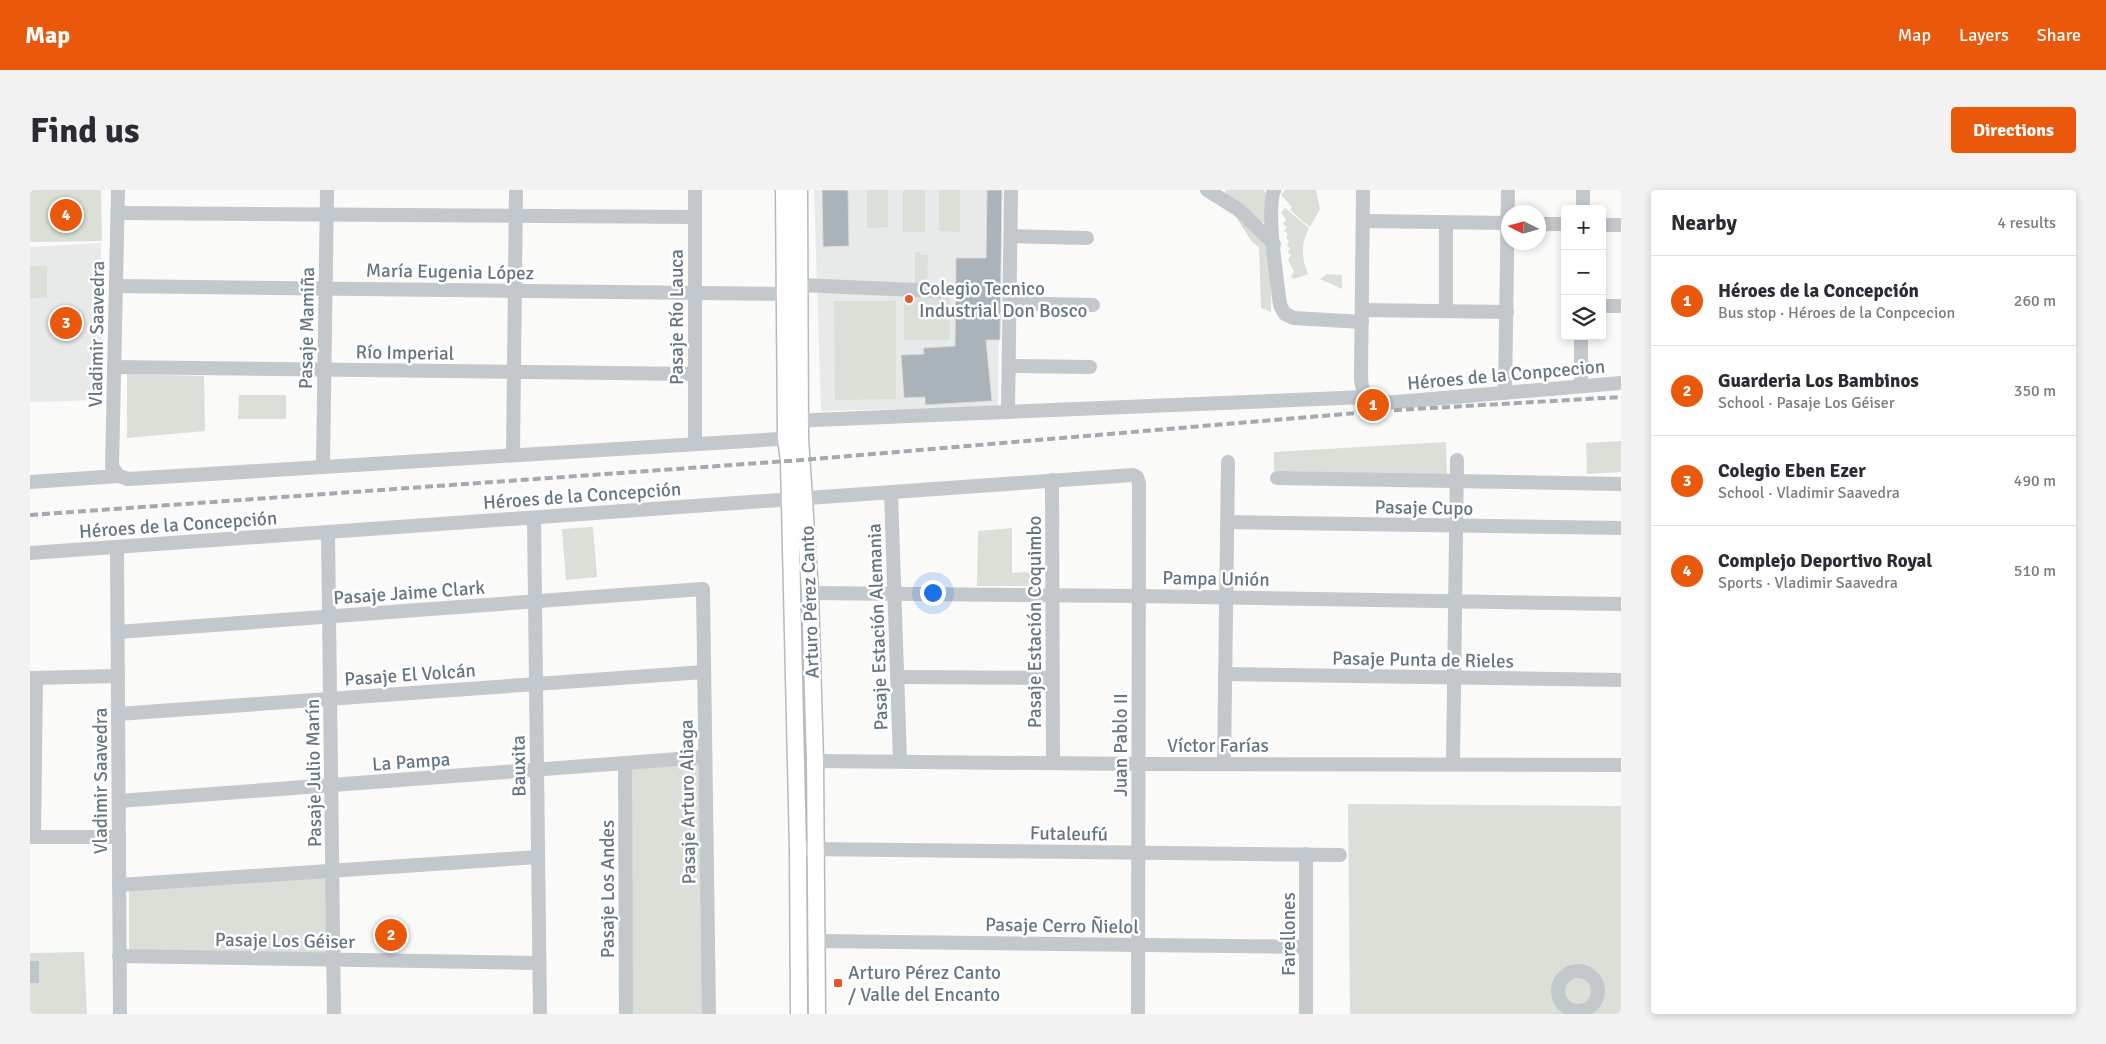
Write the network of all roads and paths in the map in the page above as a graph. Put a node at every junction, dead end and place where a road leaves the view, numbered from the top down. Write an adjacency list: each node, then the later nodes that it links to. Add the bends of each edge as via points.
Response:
1 (118, 190): 15 (street, Vladimir Saavedra)
2 (327, 190): 16 (street, Pasaje Mamiña)
3 (516, 190): 17 (street)
4 (695, 190): 18 (street, Pasaje Río Lauca)
5 (784, 190): 36 (main road, Arturo Pérez Canto)
6 (798, 190): 30 (main road, Arturo Pérez Canto)
7 (1011, 190): 26 (street)
8 (1206, 190): 28 (street, via 1238,209)
9 (1274, 190): 28 (street, via 1271,218)
10 (1363, 190): 19 (street)
11 (1508, 190): 13 (street)
12 (1583, 190): 14 (street)
13 (1508, 205)
14 (1583, 205)
15 (118, 213): 16 (street); 31 (street, Vladimir Saavedra)
16 (327, 214): 17 (street); 32 (street, Pasaje Mamiña)
17 (515, 216): 18 (street); 33 (street)
18 (695, 217): 35 (street, Pasaje Río Lauca)
19 (1363, 221): 20 (street); 43 (street)
20 (1446, 222): 21 (street); 41 (street)
21 (1501, 223)
22 (1546, 224): 23 (street)
23 (1561, 224)
24 (1606, 225): 25 (street)
25 (1621, 225)
26 (1011, 236): 27 (street); 37 (street)
27 (1087, 238)
28 (1274, 244): 43 (street, via 1280,306 1285,314 1294,318)
29 (1507, 250): 42 (street)
30 (799, 285): 34 (street); 56 (main road, Arturo Pérez Canto)
31 (116, 286): 32 (street, María Eugenia López); 46 (street, Vladimir Saavedra)
32 (326, 288): 33 (street, María Eugenia López); 48 (street, Pasaje Mamiña)
33 (515, 290): 35 (street, María Eugenia López); 49 (street)
34 (940, 291)
35 (695, 292): 36 (street, María Eugenia López); 50 (street, Pasaje Río Lauca)
36 (784, 294): 56 (main road, Arturo Pérez Canto)
37 (1010, 303): 38 (street); 45 (street)
38 (1093, 305)
39 (1606, 306): 40 (street)
40 (1621, 306)
41 (1446, 311): 42 (street); 43 (street)
42 (1506, 312): 53 (street)
43 (1362, 316): 54 (street, via 1361,385)
44 (1582, 340): 52 (street)
45 (1009, 366): 47 (street); 55 (street)
46 (114, 367): 48 (street, Río Imperial); 63 (street, Vladimir Saavedra, via 112,467)
47 (1090, 367)
48 (324, 370): 49 (street, Río Imperial); 62 (street, Pasaje Mamiña)
49 (514, 372): 50 (street, Río Imperial); 59 (street)
50 (695, 374): 58 (street, Pasaje Río Lauca)
51 (1621, 383): 52 (street, Héroes de la Conpcecion)
52 (1581, 386): 53 (street, Héroes de la Conpcecion)
53 (1505, 393): 54 (street, Héroes de la Conpcecion, via 1384,402 1374,402)
54 (1366, 397): 55 (street, Héroes de la Conpcecion)
55 (1008, 412): 56 (street, Héroes de la Conpcecion)
56 (793, 421): 57 (main road, Arturo Pérez Canto)
57 (793, 438): 58 (street); 71 (main road, Arturo Pérez Canto)
58 (695, 444): 59 (street)
59 (513, 455): 62 (street)
60 (1457, 460): 67 (street)
61 (1228, 462): 73 (street)
62 (323, 466): 63 (street, via 128,479)
63 (119, 476): 68 (street)
64 (1136, 477): 66 (street, Héroes de la Concepción, via 1130,474); 83 (street, Juan Pablo II, via 1139,484)
65 (1277, 478): 67 (street)
66 (1052, 480): 70 (street, Héroes de la Concepción); 82 (street, Pasaje Estación Coquimbo)
67 (1457, 481): 69 (street); 74 (street)
68 (30, 482)
69 (1621, 484)
70 (892, 493): 71 (street, Héroes de la Concepción); 81 (street, Pasaje Estación Alemania)
71 (797, 499): 72 (street, Héroes de la Concepción); 80 (main road, Arturo Pérez Canto); 116 (main road, Arturo Pérez Canto)
72 (534, 518): 76 (street, Héroes de la Concepción); 86 (street, Bauxita)
73 (1227, 522): 74 (street, Pasaje Cupo); 84 (street)
74 (1456, 526): 75 (street, Pasaje Cupo); 85 (street)
75 (1621, 528)
76 (328, 532): 77 (street, Héroes de la Concepción); 88 (street, Pasaje Julio Marín)
77 (117, 547): 78 (street, Héroes de la Concepción); 89 (street, Vladimir Saavedra)
78 (30, 553)
79 (703, 589): 86 (street, Pasaje Jaime Clark); 90 (street, Pasaje Arturo Aliaga)
80 (810, 593): 81 (street, Pampa Unión); 102 (main road, Arturo Pérez Canto)
81 (895, 594): 82 (street, Pampa Unión); 93 (street, Pasaje Estación Alemania)
82 (1052, 595): 83 (street, Pampa Unión); 95 (street, Pasaje Estación Coquimbo)
83 (1139, 596): 84 (street, Pampa Unión); 106 (street, Juan Pablo II)
84 (1226, 597): 85 (street, Pampa Unión); 91 (street)
85 (1456, 601): 87 (street, Pampa Unión); 96 (street)
86 (535, 602): 88 (street, Pasaje Jaime Clark); 98 (street, Bauxita)
87 (1621, 604)
88 (329, 617): 89 (street, Pasaje Jaime Clark); 99 (street, Pasaje Julio Marín)
89 (118, 632): 92 (street, Vladimir Saavedra)
90 (704, 672): 98 (street, Pasaje El Volcán); 101 (street, Pasaje Arturo Aliaga)
91 (1225, 674): 96 (street, Pasaje Punta de Rieles); 107 (street)
92 (118, 676): 94 (street); 100 (street, Vladimir Saavedra)
93 (898, 677): 95 (street); 103 (street, Pasaje Estación Alemania)
94 (33, 678): 113 (street)
95 (1052, 678): 105 (street, Pasaje Estación Coquimbo)
96 (1454, 678): 97 (street, Pasaje Punta de Rieles); 108 (street)
97 (1621, 680)
98 (536, 684): 99 (street, Pasaje El Volcán); 110 (street, Bauxita)
99 (330, 699): 100 (street, Pasaje El Volcán); 111 (street, Pasaje Julio Marín)
100 (118, 714): 112 (street, Vladimir Saavedra)
101 (705, 757): 104 (street, La Pampa); 135 (street, Pasaje Arturo Aliaga)
102 (815, 761): 103 (street, Víctor Farías); 115 (main road, Arturo Pérez Canto)
103 (900, 761): 105 (street, Víctor Farías)
104 (625, 763): 110 (street, La Pampa); 134 (street, Pasaje Los Andes)
105 (1053, 763): 106 (street, Víctor Farías)
106 (1139, 764): 107 (street, Víctor Farías); 117 (street, Juan Pablo II)
107 (1224, 764): 108 (street, Víctor Farías)
108 (1453, 764): 109 (street, Víctor Farías)
109 (1621, 765)
110 (537, 770): 111 (street, La Pampa); 120 (street, Bauxita)
111 (331, 785): 112 (street, La Pampa); 121 (street, Pasaje Julio Marín)
112 (118, 802): 114 (street, Vladimir Saavedra)
113 (32, 837): 114 (street)
114 (119, 837): 122 (street, Vladimir Saavedra)
115 (817, 849): 116 (street, Futaleufú); 117 (street, Futaleufú); 123 (main road, Arturo Pérez Canto)
116 (798, 850): 136 (main road, Arturo Pérez Canto)
117 (1138, 853): 118 (street, Futaleufú); 124 (street, Juan Pablo II)
118 (1306, 854): 119 (street, Futaleufú); 125 (street, Farellones)
119 (1340, 855)
120 (538, 857): 121 (street); 128 (street, Bauxita)
121 (332, 871): 122 (street); 127 (street, Pasaje Julio Marín)
122 (119, 885): 126 (street, Vladimir Saavedra)
123 (817, 941): 124 (street, Pasaje Cerro Ñielol); 137 (main road, Arturo Pérez Canto)
124 (1138, 945): 125 (street, Pasaje Cerro Ñielol); 138 (street, Juan Pablo II)
125 (1306, 947): 139 (street, Farellones)
126 (120, 956): 127 (street, Pasaje Los Géiser); 131 (street, Vladimir Saavedra)
127 (334, 959): 128 (street, Pasaje Los Géiser); 132 (street, Pasaje Julio Marín)
128 (539, 963): 133 (street, Bauxita)
129 (1596, 998): 130 (street, via 1588,1008); 130 (street, via 1596,986 1589,975 1576,971 1569,973 1558,989 1561,1002); 140 (street)
130 (1572, 1012)
131 (120, 1014)
132 (334, 1014)
133 (540, 1014)
134 (626, 1014)
135 (709, 1014)
136 (799, 1014)
137 (817, 1014)
138 (1138, 1014)
139 (1306, 1014)
140 (1601, 1014)

